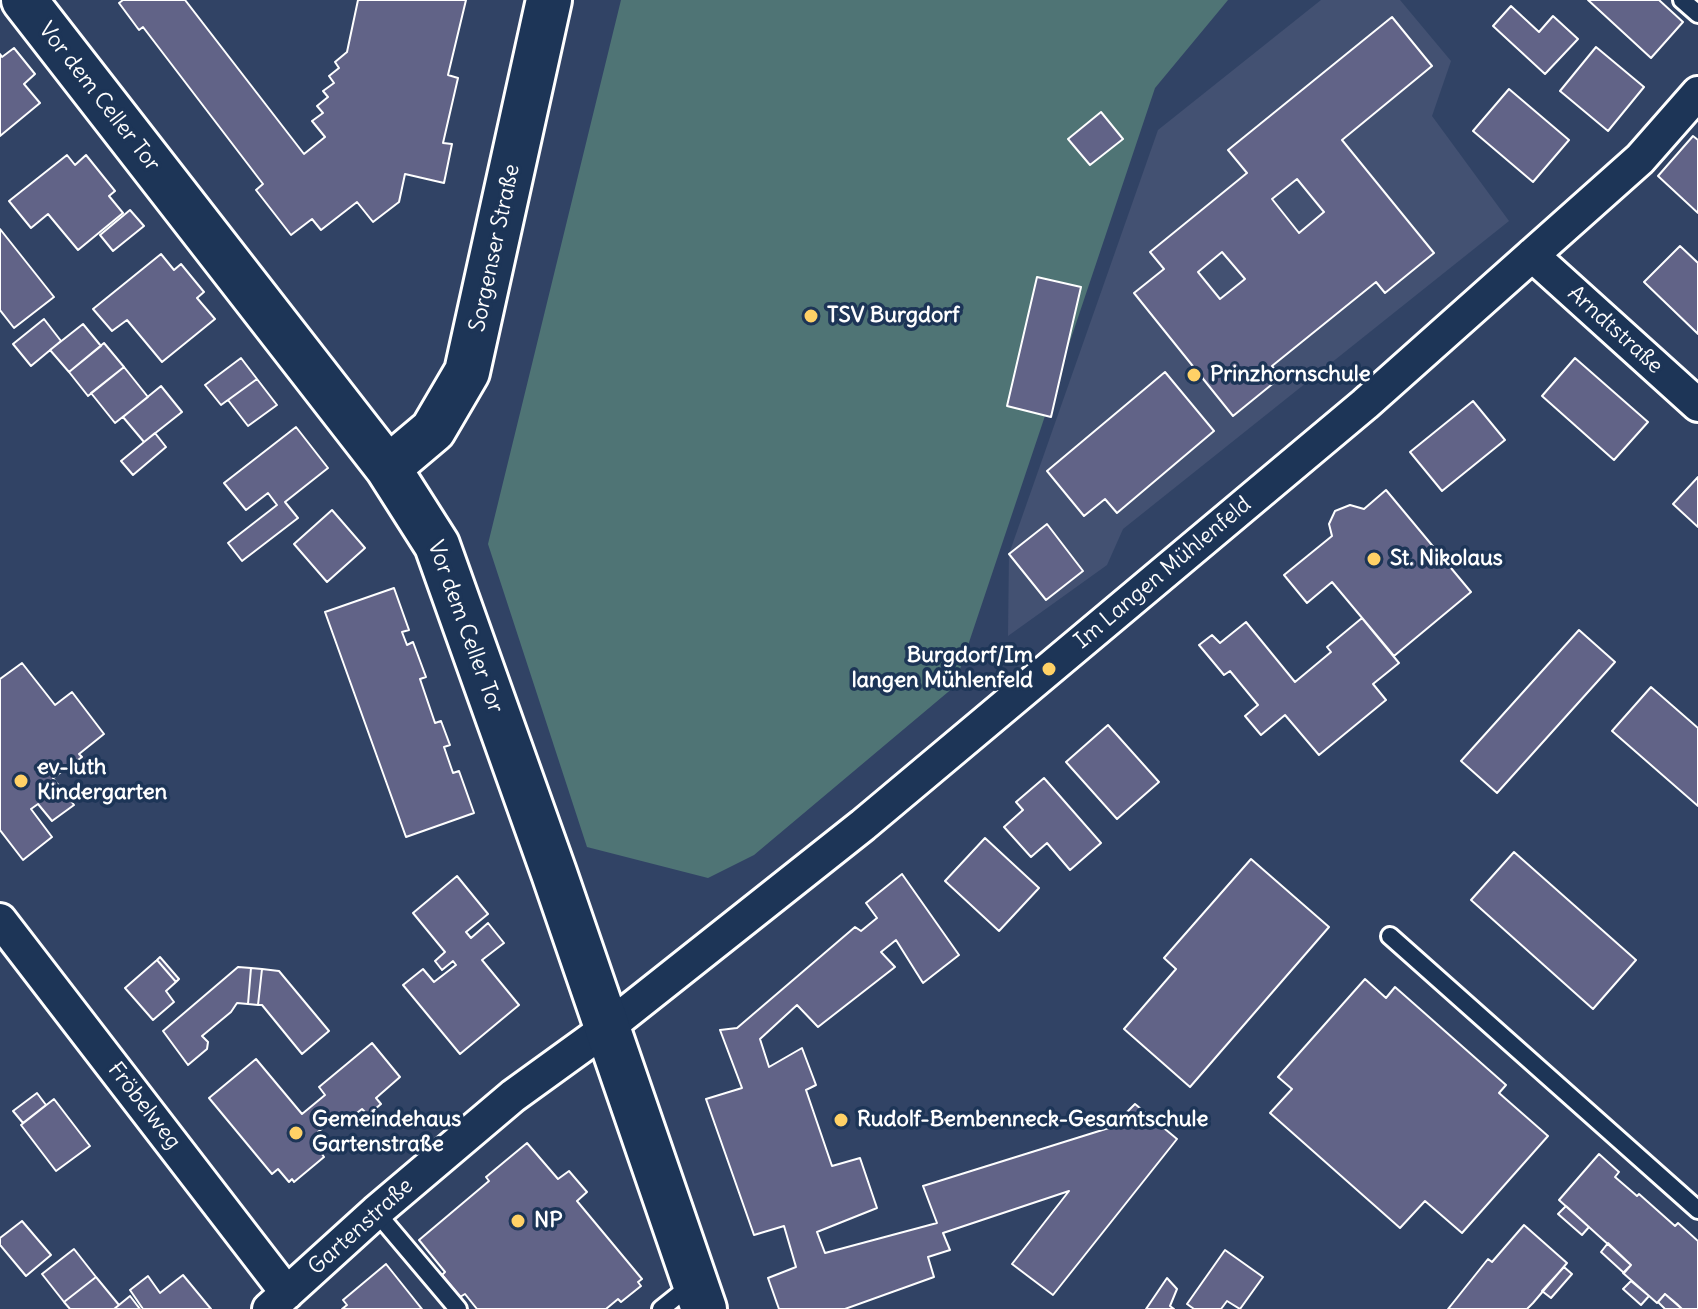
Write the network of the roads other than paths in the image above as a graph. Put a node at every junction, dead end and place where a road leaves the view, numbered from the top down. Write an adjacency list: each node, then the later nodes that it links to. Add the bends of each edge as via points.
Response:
1 (24, 0): 8 (main road, Vor dem Celler Tor)
2 (549, 0): 8 (main road, Sorgenser Straße, via 467,372 433,430)
3 (1682, 0): 4 (lane)
4 (1698, 14)
5 (1698, 93): 6 (street, Im Langen Mühlenfeld, via 1640,159)
6 (1532, 255): 7 (street, Arndtstraße); 11 (street, Im Langen Mühlenfeld, via 1365,404 933,767)
7 (1698, 405)
8 (388, 468): 11 (main road, Vor dem Celler Tor, via 437,545)
9 (0, 920): 15 (street, Fröbelweg)
10 (1390, 936): 12 (lane)
11 (607, 1028): 13 (street, Gartenstraße, via 513,1096); 14 (main road, Vor dem Celler Tor)
12 (1698, 1210)
13 (376, 1212): 15 (street, Gartenstraße); 16 (lane)
14 (699, 1295): 17 (lane)
15 (278, 1301)
16 (458, 1309)
17 (661, 1309)

